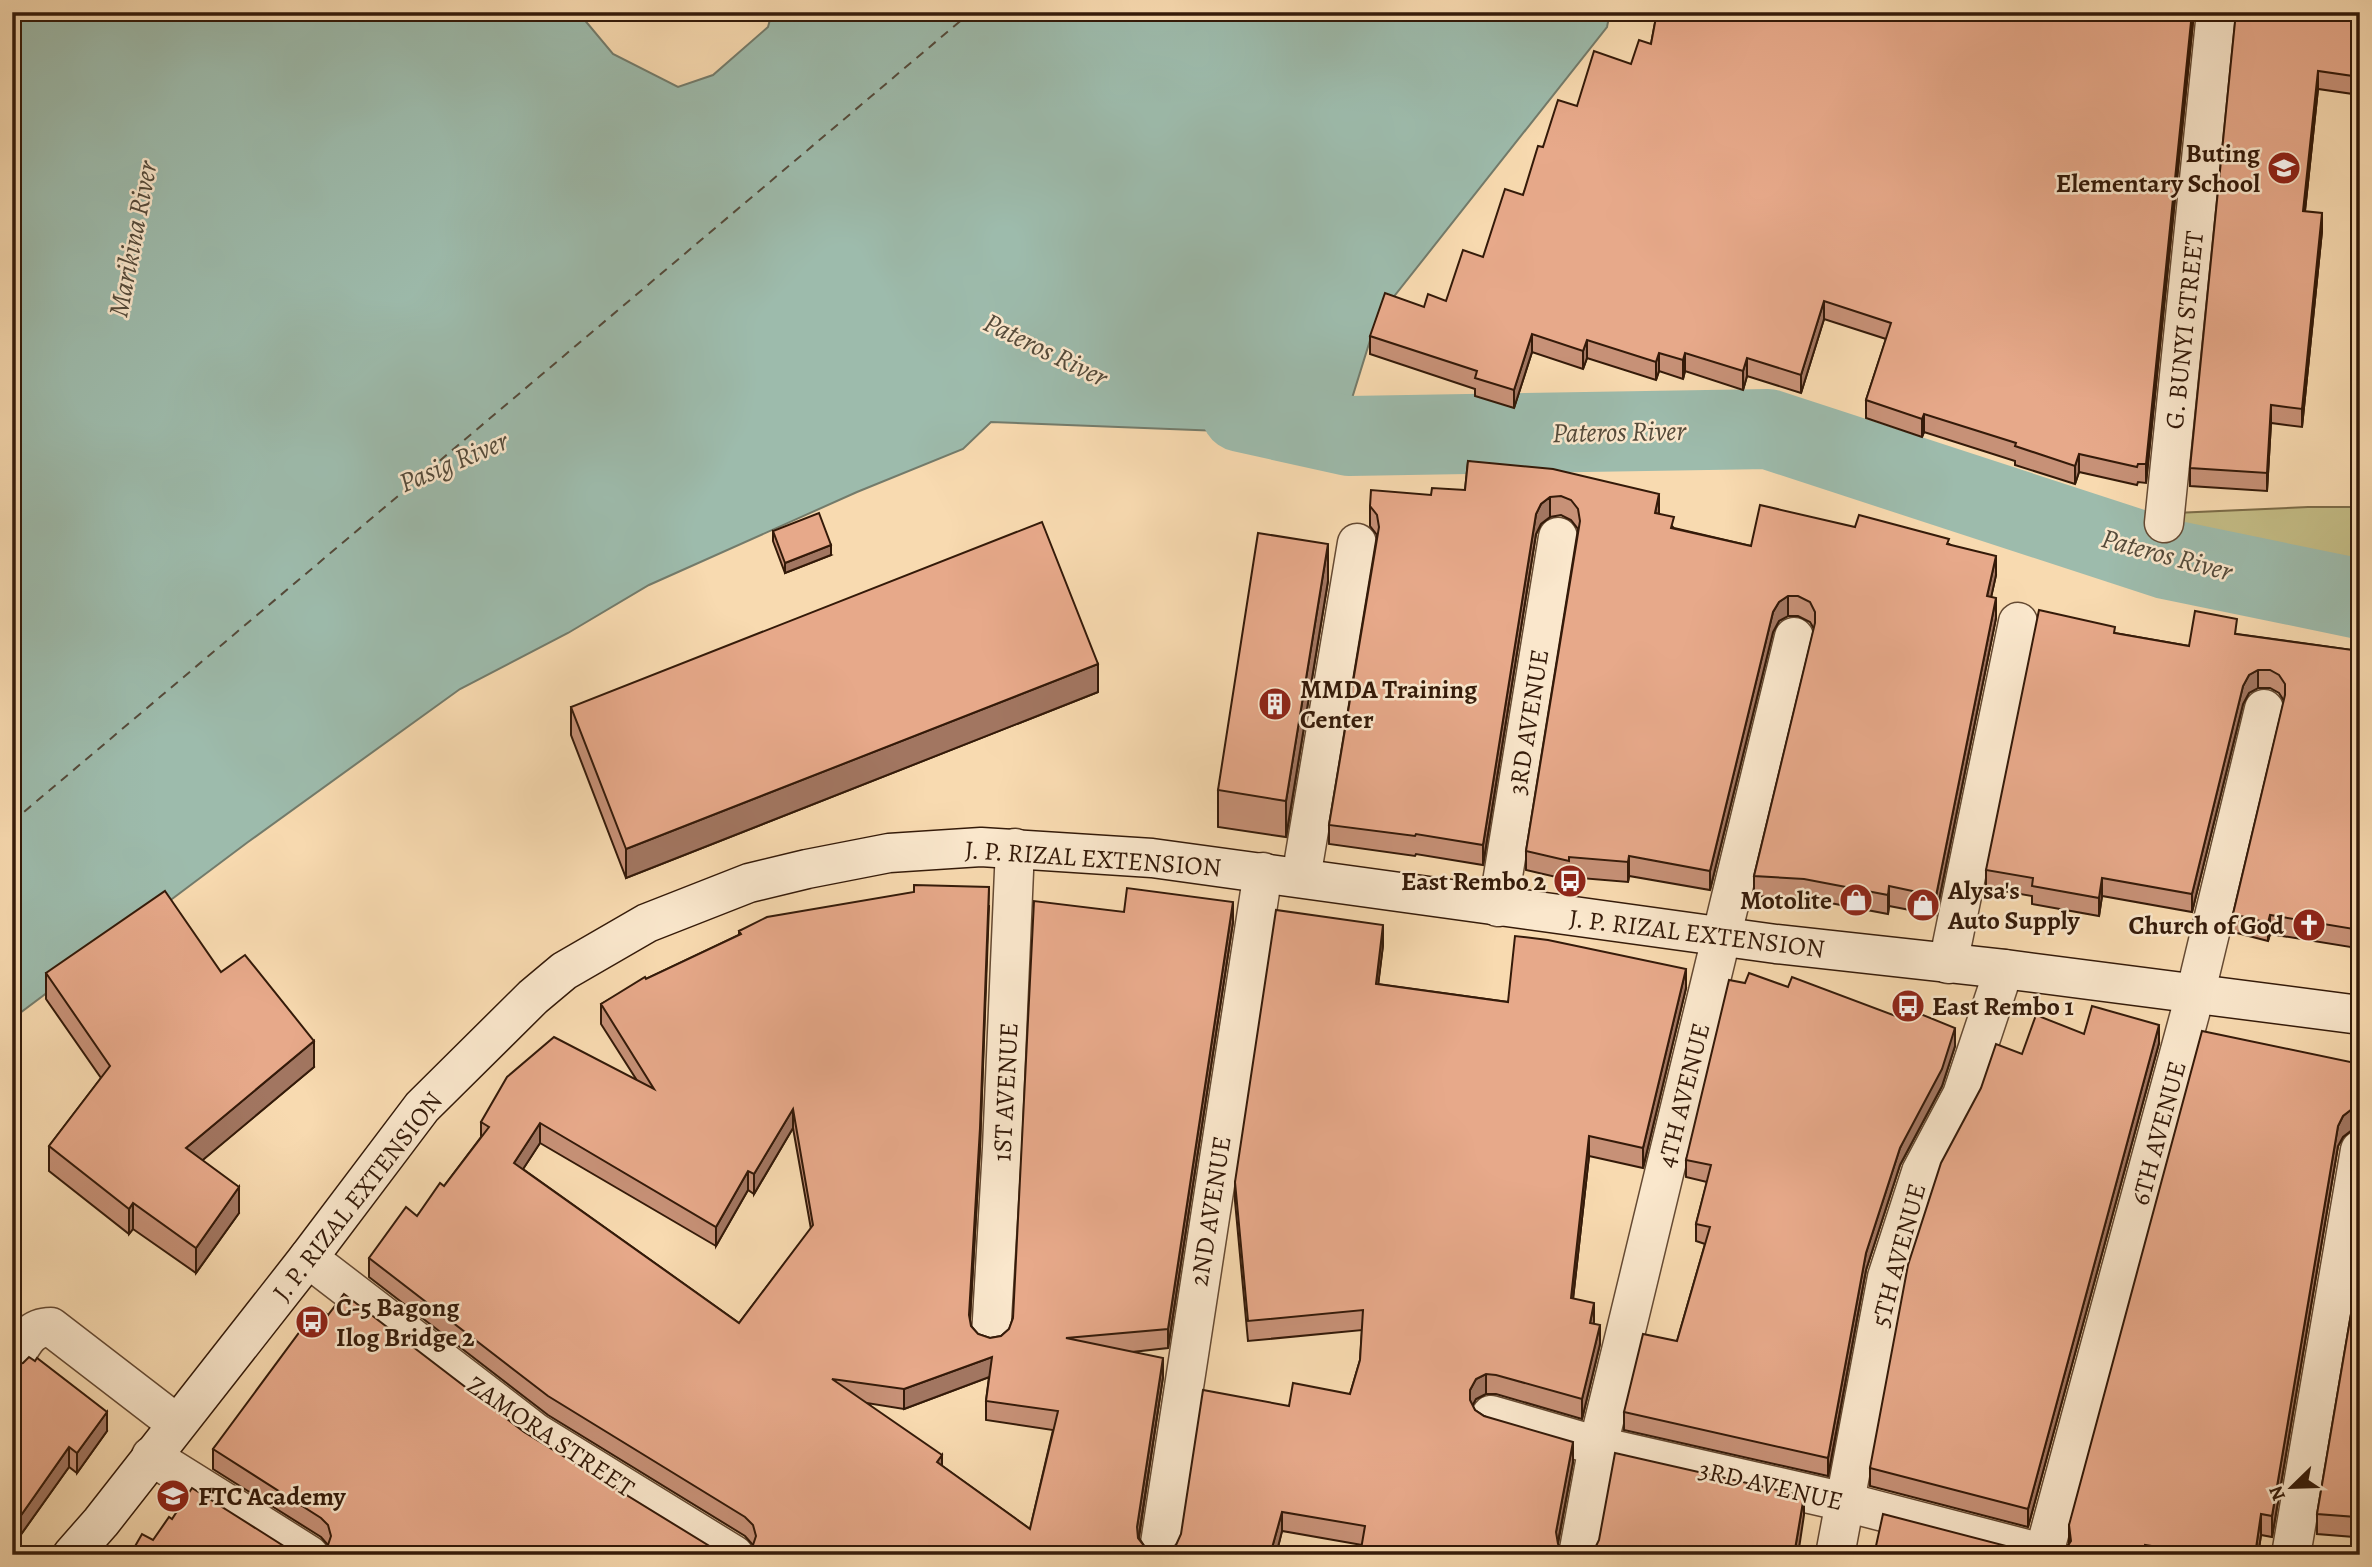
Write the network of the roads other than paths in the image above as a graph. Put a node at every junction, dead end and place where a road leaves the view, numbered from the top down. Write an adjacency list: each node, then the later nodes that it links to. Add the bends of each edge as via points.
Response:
1 (2216, 12): 2 (street, G. BUNYI STREET)
2 (2164, 523)
3 (1559, 537): 11 (street, 3RD AVENUE)
4 (1357, 543): 10 (street)
5 (2018, 622): 13 (street)
6 (1794, 637): 12 (street, 4TH AVENUE)
7 (2264, 709): 15 (street, 6TH AVENUE)
8 (1015, 848): 9 (street, J. P. RIZAL EXTENSION); 18 (street, J. P. RIZAL EXTENSION, via 889,853 807,869 702,900 610,943 533,997 422,1107); 19 (street, 1ST AVENUE)
9 (1263, 872): 10 (street, J. P. RIZAL EXTENSION); 26 (street, 2ND AVENUE)
10 (1301, 878): 11 (street, J. P. RIZAL EXTENSION)
11 (1498, 907): 12 (street, J. P. RIZAL EXTENSION)
12 (1721, 937): 13 (street, J. P. RIZAL EXTENSION); 23 (street, 4TH AVENUE)
13 (1948, 964): 14 (street, J. P. RIZAL EXTENSION)
14 (2004, 969): 15 (street, J. P. RIZAL EXTENSION); 25 (street, 5TH AVENUE, via 1962,1095 1921,1172 1888,1277)
15 (2195, 995): 16 (street, J. P. RIZAL EXTENSION); 27 (street, 6TH AVENUE)
16 (2360, 1015)
17 (2360, 1150): 33 (street)
18 (308, 1258): 22 (street, J. P. RIZAL EXTENSION); 30 (street, ZAMORA STREET, via 536,1433)
19 (991, 1336)
20 (12, 1363): 22 (street, via 35,1329 51,1327)
21 (1491, 1415): 23 (street, 3RD AVENUE)
22 (177, 1424): 24 (street, J. P. RIZAL EXTENSION)
23 (1598, 1446): 25 (street, 3RD AVENUE); 31 (street, 4TH AVENUE)
24 (151, 1456): 28 (street, J. P. RIZAL EXTENSION); 29 (street)
25 (1845, 1502): 27 (street, 3RD AVENUE); 32 (street, 5TH AVENUE)
26 (1159, 1550)
27 (2047, 1554)
28 (72, 1555)
29 (309, 1555)
30 (734, 1555)
31 (1578, 1555)
32 (1835, 1555)
33 (2291, 1555)

